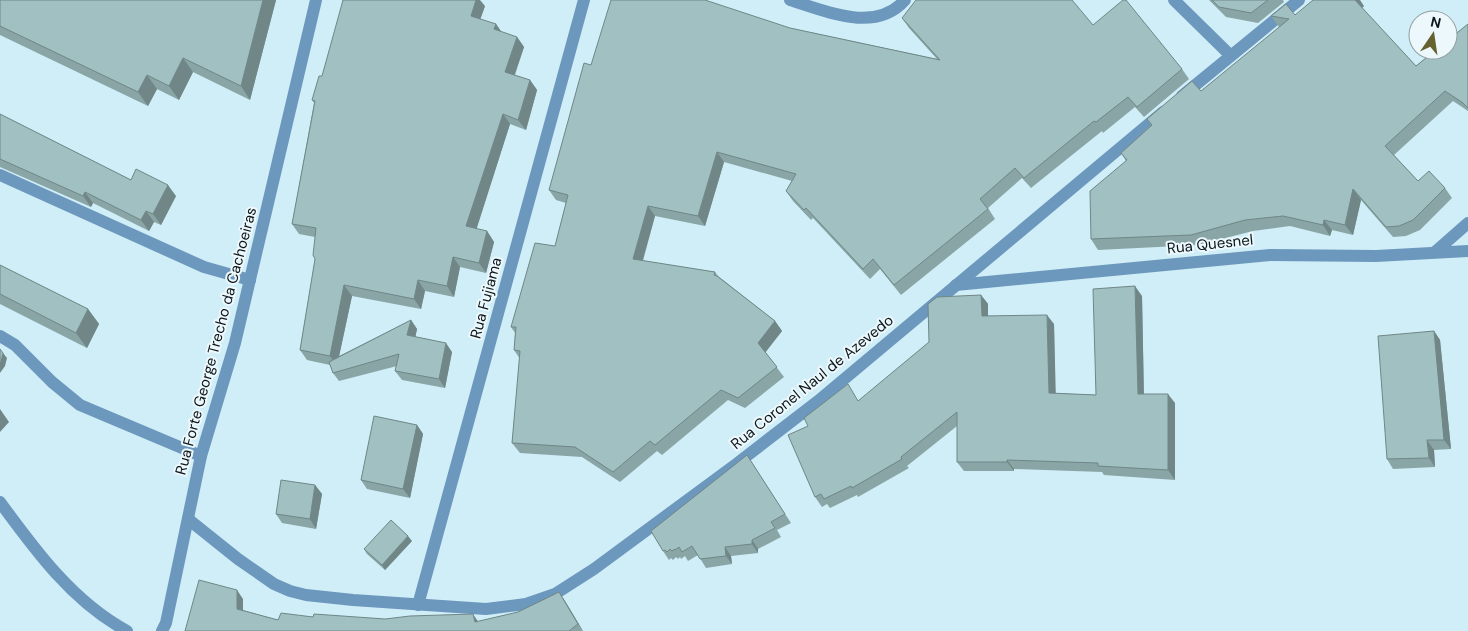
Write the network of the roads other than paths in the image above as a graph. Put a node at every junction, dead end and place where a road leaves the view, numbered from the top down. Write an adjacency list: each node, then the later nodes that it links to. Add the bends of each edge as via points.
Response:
1 (316, 0): 12 (street, Rua Forte George Trecho da Cachoeiras)
2 (584, 0): 18 (street, Rua Fujiama)
3 (790, 0): 4 (street, via 855,18 878,17)
4 (905, 0)
5 (1174, 0): 7 (street)
6 (1299, 0): 7 (street, Rua Coronel Naul de Azevedo)
7 (1230, 55): 13 (street, Rua Coronel Naul de Azevedo)
8 (0, 175): 12 (street, via 204,267)
9 (1468, 223): 11 (street)
10 (1468, 251): 11 (street, Rua Quesnel)
11 (1435, 252): 13 (street, Rua Quesnel, via 1376,256 1270,255)
12 (250, 280): 15 (street, Rua Forte George Trecho da Cachoeiras)
13 (956, 285): 18 (street, Rua Coronel Naul de Azevedo, via 818,401 735,465 594,570 555,594 526,604 486,609)
14 (0, 336): 15 (street, via 80,405)
15 (201, 456): 17 (street, Rua Forte George Trecho da Cachoeiras)
16 (0, 502): 19 (street, via 35,549 73,590 109,622)
17 (188, 519): 18 (street, Rua Coronel Naul de Azevedo, via 238,559 290,591); 20 (street, Rua Forte George Trecho da Cachoeiras)
18 (418, 604)
19 (127, 631)
20 (162, 631)

